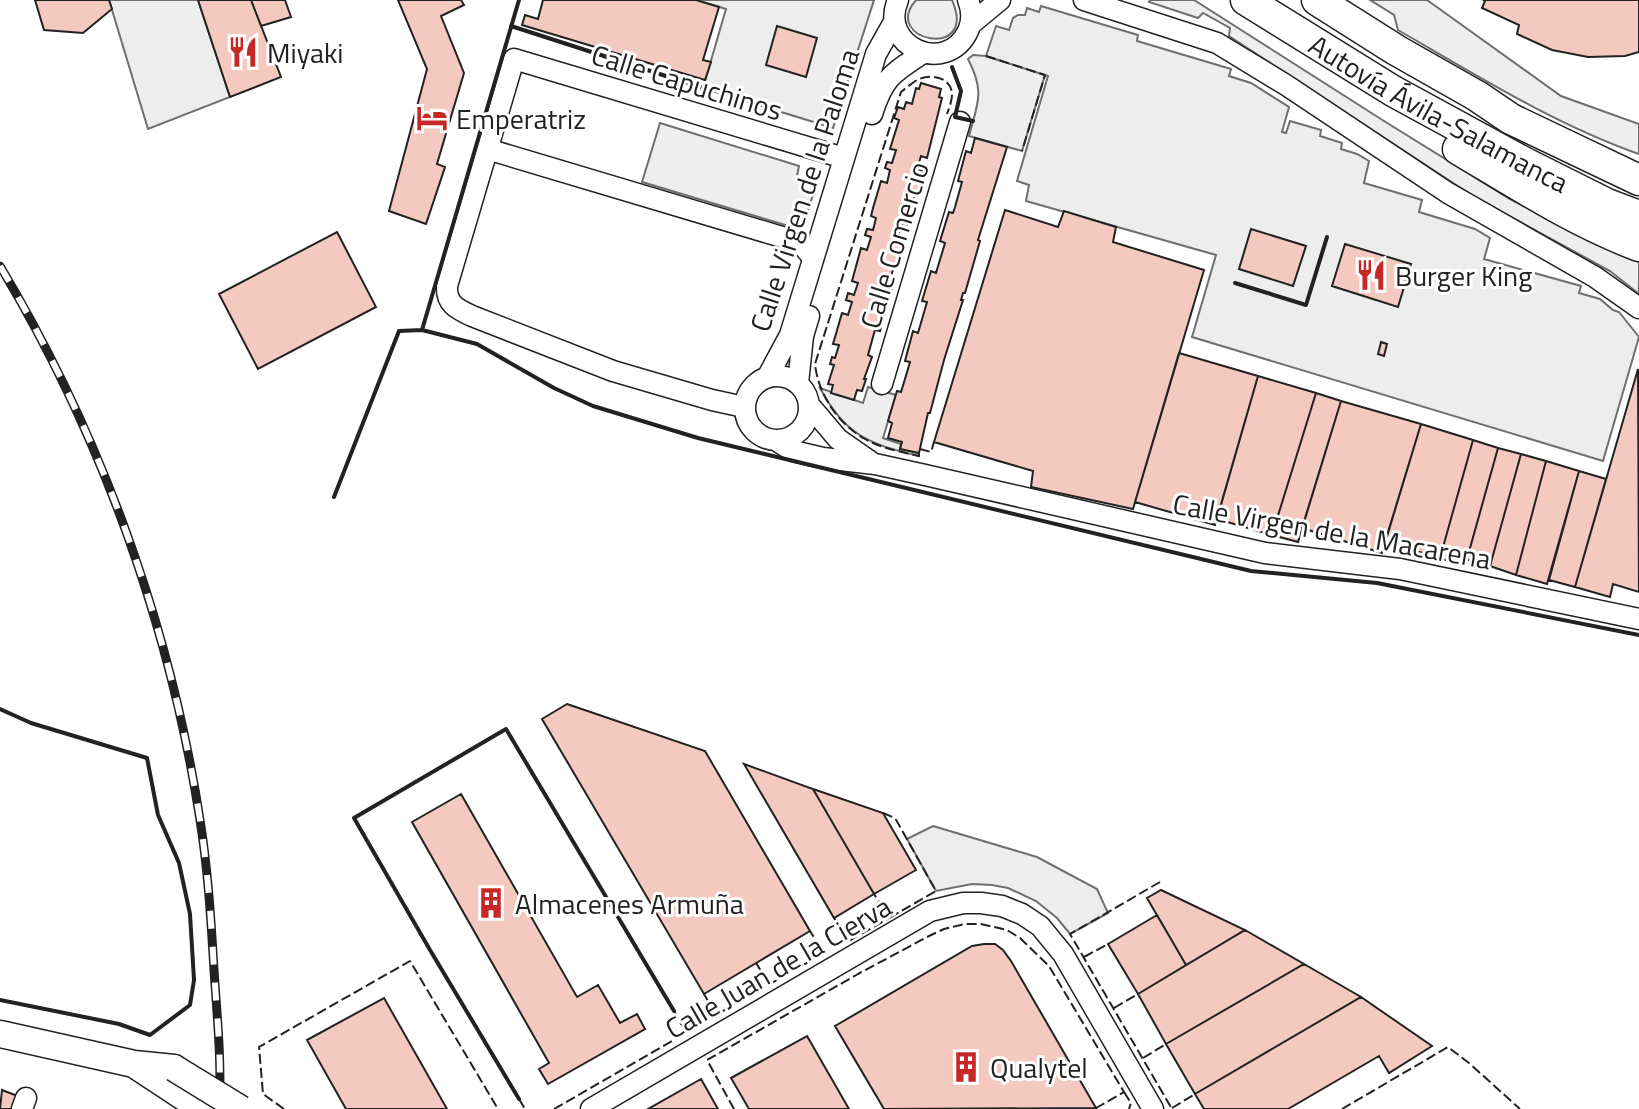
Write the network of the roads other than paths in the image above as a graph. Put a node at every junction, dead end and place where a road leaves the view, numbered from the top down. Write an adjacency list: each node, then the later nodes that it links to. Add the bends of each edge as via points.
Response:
1 (898, 0): 7 (street, Calle Virgen de la Paloma)
2 (968, 0): 8 (street)
3 (1000, 0): 8 (street)
4 (1084, 0): 20 (street, via 1217,43 1448,193)
5 (1246, 0): 9 (highway, Autovía Ávila-Salamanca)
6 (1317, 0): 11 (highway, Autovía Ávila-Salamanca)
7 (894, 22): 10 (street, via 910,47); 14 (street, Calle Virgen de la Paloma, via 876,54)
8 (971, 24): 10 (street, Calle Virgen de la Paloma, via 951,50)
9 (1305, 37): 17 (highway, Autovía Ávila-Salamanca, via 1525,163); 18 (highway, via 1380,102 1560,209)
10 (923, 53): 22 (street, Calle Virgen de la Paloma, via 892,73 879,90 803,336)
11 (1477, 96): 15 (highway, via 1519,107); 16 (highway, Autovía Ávila-Salamanca, via 1511,119)
12 (960, 122): 23 (street, Calle Comercio)
13 (487, 149): 14 (street, Calle Capuchinos, via 514,59); 19 (street, via 792,240); 25 (street, via 447,286 455,308 613,371)
14 (844, 158): 19 (street, Calle Virgen de la Paloma)
15 (1639, 162)
16 (1639, 180)
17 (1639, 216)
18 (1639, 246)
19 (813, 258): 21 (street, Calle Virgen de la Paloma, via 790,335)
20 (1639, 308)
21 (768, 376): 22 (street, via 784,375); 25 (street, via 756,382)
22 (798, 383): 24 (street)
23 (882, 384)
24 (810, 406): 26 (street, via 806,423 794,436); 27 (street, Calle Virgen de la Macarena, via 838,439)
25 (744, 407): 26 (street, via 753,431)
26 (777, 441): 27 (street, Calle Virgen de la Macarena, via 793,451)
27 (875, 464): 28 (street, Calle Virgen de la Macarena, via 1265,553 1400,569)
28 (1639, 619)
29 (0, 1034): 30 (main road)
30 (134, 1064): 31 (main road); 32 (main road, bridge, via 174,1068)
31 (197, 1107)
32 (241, 1109)
33 (591, 1109): 34 (street, Calle Juan de la Cierva, via 930,911 963,903 1002,906 1040,926 1063,954)
34 (1153, 1109)

